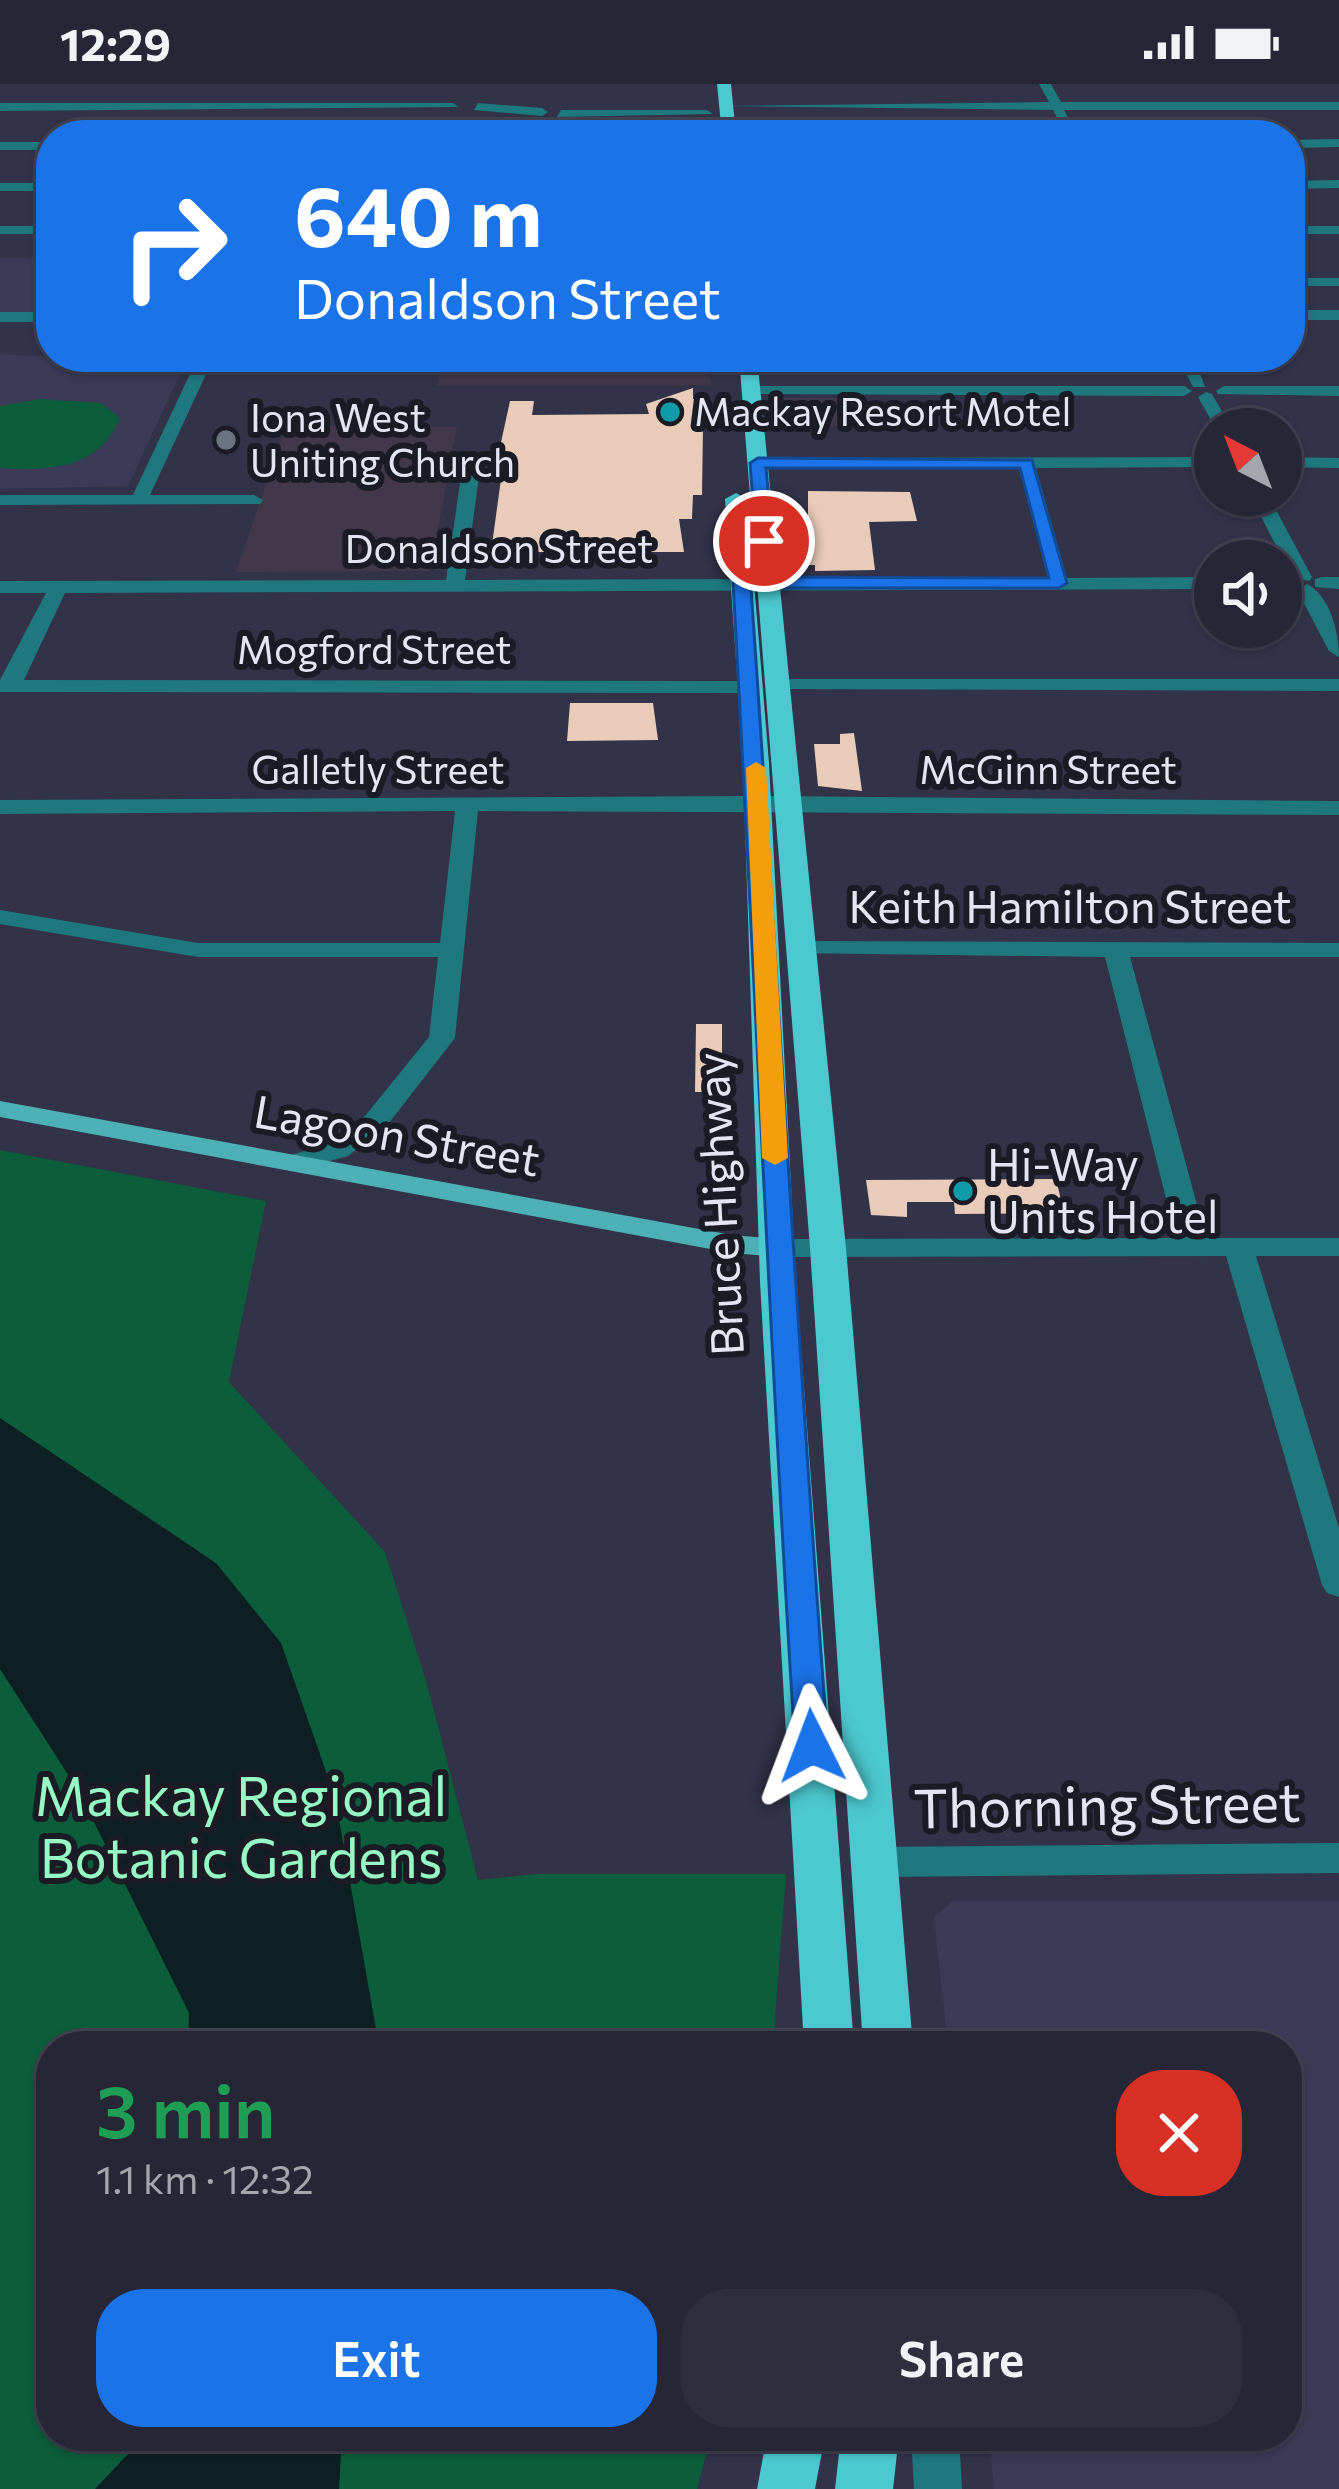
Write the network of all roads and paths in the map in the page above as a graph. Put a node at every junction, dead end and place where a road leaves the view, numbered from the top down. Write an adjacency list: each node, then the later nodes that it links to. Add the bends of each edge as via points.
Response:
1 (474, 84): 5 (street)
2 (707, 84): 11 (highway)
3 (724, 84): 6 (highway)
4 (1046, 84): 7 (street)
5 (474, 105): 9 (street, via 237,115); 10 (street)
6 (726, 106): 7 (street); 14 (highway)
7 (1056, 106): 8 (street); 15 (street)
8 (1339, 106)
9 (0, 107)
10 (550, 114): 11 (street); 12 (street)
11 (706, 114): 13 (highway)
12 (547, 120)
13 (707, 120)
14 (727, 120)
15 (1064, 120)
16 (1339, 143): 17 (street)
17 (1305, 144)
18 (0, 146): 19 (street)
19 (36, 146)
20 (1305, 184): 21 (street)
21 (1339, 184)
22 (0, 187): 23 (street)
23 (36, 187)
24 (0, 230): 25 (street)
25 (36, 230)
26 (1305, 230): 27 (street)
27 (1339, 230)
28 (1305, 282): 29 (street)
29 (1339, 282)
30 (1305, 315): 31 (street)
31 (1339, 315)
32 (0, 317): 33 (street)
33 (36, 317)
34 (199, 372): 49 (street)
35 (729, 372): 52 (highway, Bruce Highway)
36 (749, 372): 38 (highway, Bruce Highway)
37 (1194, 372): 39 (street)
38 (751, 391): 39 (street); 45 (highway, Bruce Highway)
39 (1203, 391): 40 (street); 41 (street)
40 (1339, 392)
41 (1212, 408)
42 (472, 462): 56 (street)
43 (1194, 462): 46 (street)
44 (1302, 462): 47 (street)
45 (758, 463): 46 (street); 52 (highway, Bruce Highway)
46 (1027, 463): 53 (street)
47 (1339, 463)
48 (0, 500): 49 (street)
49 (139, 500): 50 (street)
50 (254, 500)
51 (1270, 516): 55 (street)
52 (755, 583): 53 (street, Donaldson Street); 56 (street, Donaldson Street); 60 (highway, Bruce Highway); 63 (highway, Bruce Highway)
53 (1059, 583): 54 (street, Donaldson Street)
54 (1194, 583)
55 (1307, 583): 59 (street)
56 (455, 586): 58 (street, Donaldson Street)
57 (0, 587): 58 (street, Donaldson Street)
58 (58, 587): 62 (street)
59 (1339, 651)
60 (778, 685): 61 (street); 64 (highway, Bruce Highway)
61 (1339, 685)
62 (6, 686): 63 (street, Mogford Street)
63 (748, 687): 64 (highway, Bruce Highway)
64 (772, 804): 66 (street, Galletly Street); 67 (street, McGinn Street); 69 (highway, Bruce Highway); 80 (highway, Bruce Highway)
65 (0, 807): 66 (street, Galletly Street)
66 (467, 807): 70 (street)
67 (1339, 808)
68 (0, 917): 70 (street, via 198,950)
69 (801, 948): 72 (street, Keith Hamilton Street); 81 (highway, Bruce Highway)
70 (449, 950): 74 (street, via 442,1038)
71 (1339, 950): 72 (street, Keith Hamilton Street)
72 (1116, 951): 77 (street)
73 (0, 1109): 75 (main road, Lagoon Street)
74 (375, 1122): 75 (street, via 338,1150); 76 (street, via 365,1152)
75 (294, 1163): 76 (main road, Lagoon Street)
76 (385, 1178): 80 (main road, Lagoon Street)
77 (1193, 1246): 78 (street); 81 (street)
78 (1238, 1246): 79 (street); 82 (street)
79 (1339, 1247)
80 (778, 1248): 81 (street); 85 (highway, Bruce Highway)
81 (828, 1248): 84 (highway, Bruce Highway)
82 (1339, 1585)
83 (1339, 1858): 84 (street, Thorning Street)
84 (876, 1862): 86 (highway, Bruce Highway)
85 (828, 2031)
86 (887, 2031)
87 (793, 2451): 90 (highway)
88 (868, 2451): 91 (highway)
89 (936, 2451): 92 (street)
90 (786, 2489)
91 (864, 2489)
92 (938, 2489)

